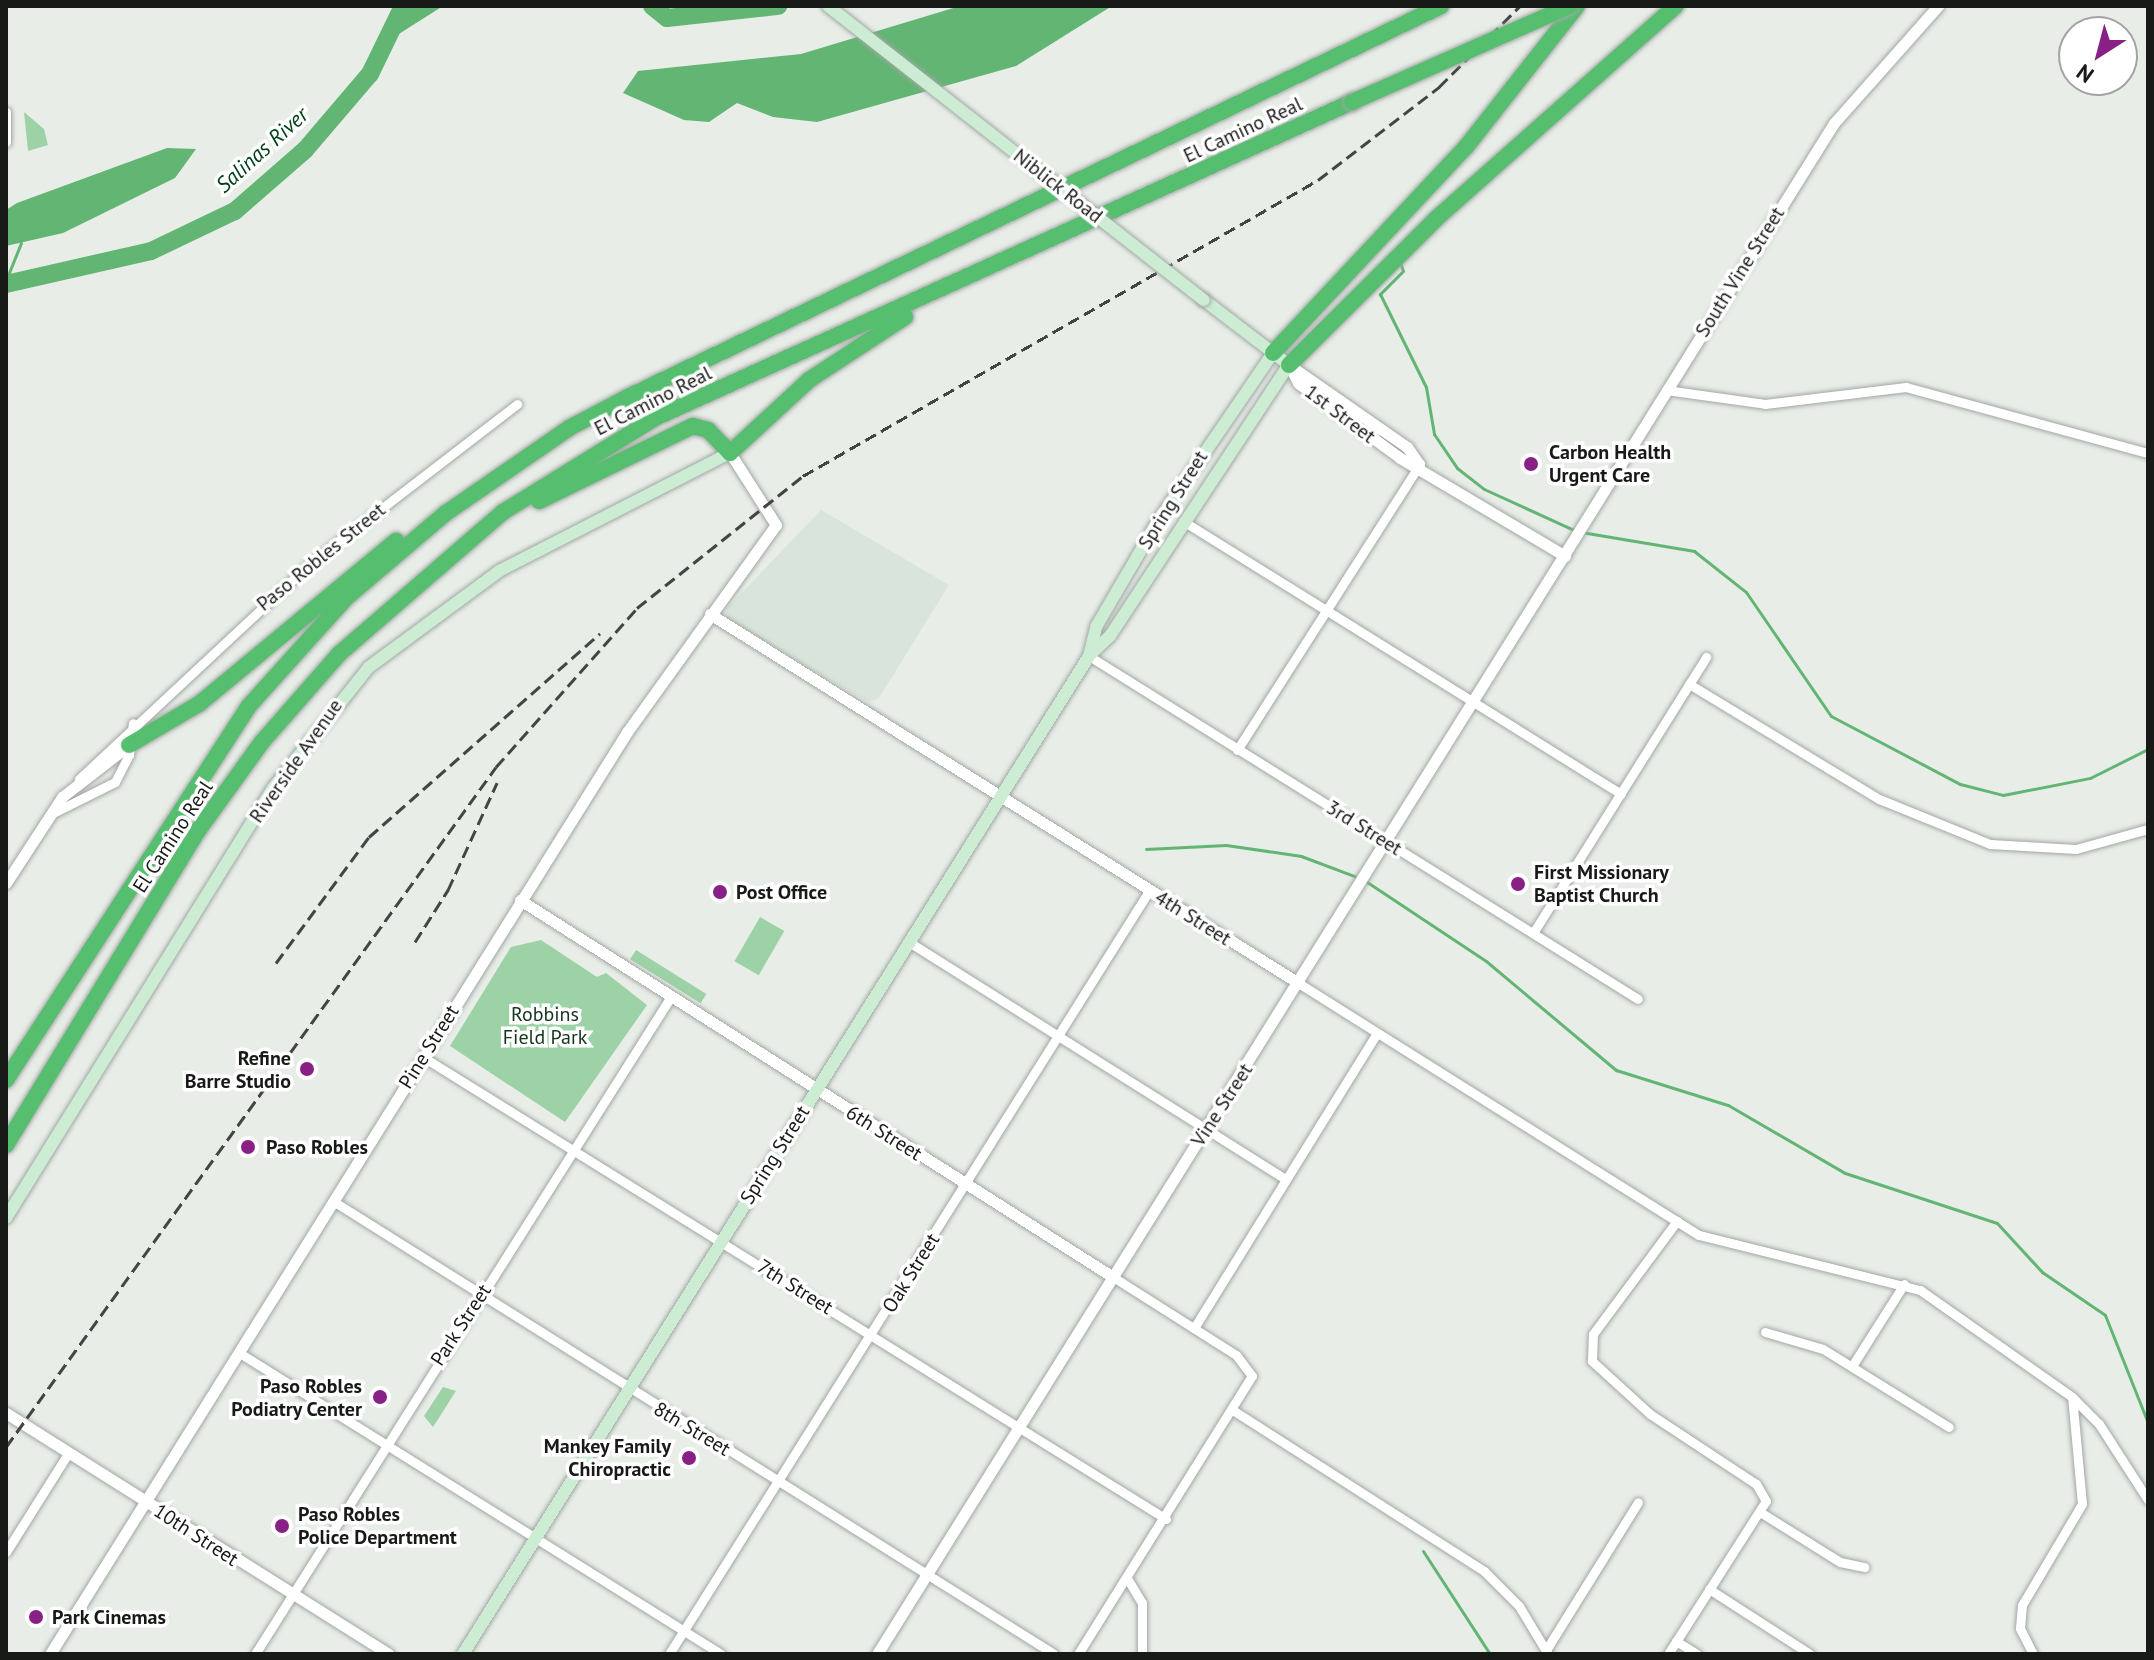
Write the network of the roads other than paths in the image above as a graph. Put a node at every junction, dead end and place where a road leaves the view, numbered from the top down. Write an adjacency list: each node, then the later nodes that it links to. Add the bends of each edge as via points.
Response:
1 (828, 6): 10 (main road, Niblick Road, bridge)
2 (1441, 6): 18 (highway, El Camino Real, via 628,397 511,464)
3 (1570, 6): 9 (highway, El Camino Real, bridge)
4 (1577, 6): 10 (highway, via 1466,147)
5 (1676, 6): 11 (highway, via 1438,217)
6 (1938, 6): 12 (street, South Vine Street, via 1834,123)
7 (6, 112): 8 (street)
8 (6, 142)
9 (1060, 234): 14 (highway, via 858,345); 17 (highway, El Camino Real, via 655,418)
10 (1273, 353): 11 (main road, Niblick Road); 23 (main road, Spring Street, via 1162,513 1096,627)
11 (1289, 365): 16 (street, 1st Street, via 1407,447); 19 (main road, Spring Street)
12 (1666, 390): 15 (street, via 1765,404 1906,387); 20 (street, South Vine Street)
13 (517, 404): 27 (street, Paso Robles Street, via 312,562)
14 (730, 453): 17 (highway, via 708,430 693,426); 22 (street, Pine Street, via 777,518); 55 (main road, Riverside Avenue, via 499,571 369,667 273,788)
15 (2148, 453)
16 (1420, 464): 20 (street, 1st Street); 21 (street)
17 (503, 512): 50 (highway, El Camino Real, via 339,654 262,742 197,832)
18 (446, 513): 28 (highway, via 332,588 199,704); 47 (highway, El Camino Real, via 346,598 248,707)
19 (1183, 521): 21 (street); 23 (main road, Spring Street, via 1110,636)
20 (1565, 556): 26 (street, Vine Street)
21 (1328, 608): 26 (street); 29 (street)
22 (710, 614): 32 (street, 4th Street); 38 (street, Pine Street)
23 (1089, 656): 29 (street, 3rd Street); 32 (main road, Spring Street)
24 (1706, 657): 25 (street)
25 (1689, 684): 31 (street); 34 (street, via 1879,799 1990,844 2076,849)
26 (1476, 701): 31 (street); 35 (street, Vine Street)
27 (133, 722): 28 (street); 30 (street, Paso Robles Street)
28 (129, 745): 30 (street, Paso Robles Street); 33 (street, via 122,772 108,788)
29 (1237, 750): 35 (street, 3rd Street)
30 (79, 779): 33 (street, Paso Robles Street)
31 (1621, 794): 39 (street)
32 (1002, 798): 37 (street, 4th Street); 40 (main road, Spring Street)
33 (47, 817): 36 (street, Paso Robles Street)
34 (2148, 829)
35 (1388, 843): 39 (street, 3rd Street); 41 (street, Vine Street)
36 (6, 883)
37 (1149, 891): 41 (street, 4th Street); 45 (street, Oak Street)
38 (520, 900): 42 (street, 6th Street); 46 (street, Pine Street)
39 (1533, 933): 43 (street, 3rd Street)
40 (909, 942): 45 (street); 48 (main road, Spring Street)
41 (1300, 984): 44 (street, 4th Street); 49 (street, Vine Street)
42 (670, 998): 48 (street, 6th Street); 51 (street, Park Street)
43 (1638, 999)
44 (1377, 1033): 52 (street); 56 (street, 4th Street)
45 (1058, 1036): 49 (street); 53 (street, Oak Street)
46 (423, 1057): 51 (street, 7th Street); 54 (street, Pine Street)
47 (6, 1080)
48 (816, 1090): 53 (street, 6th Street); 57 (main road, Spring Street)
49 (1206, 1129): 52 (street); 58 (street, Vine Street)
50 (6, 1145)
51 (574, 1150): 57 (street, 7th Street); 60 (street, Park Street)
52 (1285, 1179): 61 (street)
53 (966, 1185): 58 (street, 6th Street); 63 (street, Oak Street)
54 (333, 1201): 60 (street, 8th Street); 64 (street, Pine Street)
55 (6, 1218)
56 (1677, 1221): 59 (street, 4th Street, via 1726,1246); 78 (street, via 1593,1334 1592,1361 1650,1414 1756,1484 1766,1501)
57 (722, 1241): 63 (street, 7th Street); 66 (main road, Spring Street)
58 (1113, 1277): 61 (street, 6th Street); 71 (street, Vine Street)
59 (1904, 1284): 65 (street); 67 (street)
60 (480, 1295): 66 (street, 8th Street); 72 (street, Park Street)
61 (1194, 1328): 68 (street, 6th Street, via 1248,1367 1251,1382)
62 (1765, 1332): 65 (street, via 1806,1341)
63 (872, 1335): 71 (street, 7th Street); 74 (street, Oak Street)
64 (238, 1352): 72 (street); 75 (street, Pine Street)
65 (1852, 1366): 70 (street)
66 (628, 1391): 74 (street, 8th Street); 80 (main road, Spring Street)
67 (2072, 1397): 76 (street, via 2099,1424); 103 (street, via 2082,1504 2022,1605 2020,1628)
68 (1234, 1411): 79 (street); 89 (street, via 1484,1571 1519,1606)
69 (6, 1413): 73 (street, 10th Street)
70 (1949, 1427)
71 (1019, 1428): 79 (street, 7th Street); 83 (street, Vine Street)
72 (384, 1443): 80 (street); 86 (street, Park Street)
73 (69, 1452): 75 (street, 10th Street); 81 (street)
74 (778, 1483): 83 (street, 8th Street); 87 (street, Oak Street)
75 (144, 1500): 86 (street, 10th Street); 90 (street, Pine Street)
76 (2148, 1500)
77 (1638, 1502): 89 (street)
78 (1760, 1512): 82 (street, via 1840,1562); 85 (street)
79 (1166, 1519): 84 (street)
80 (536, 1538): 87 (street); 93 (main road, Spring Street)
81 (6, 1552)
82 (1864, 1567)
83 (927, 1574): 96 (street, Vine Street); 97 (street, 8th Street)
84 (1127, 1578): 98 (street); 99 (street, via 1142,1603)
85 (1709, 1589): 88 (street); 102 (street)
86 (293, 1597): 91 (street, Park Street); 92 (street, 10th Street)
87 (684, 1631): 94 (street, Oak Street); 95 (street)
88 (1676, 1641): 100 (street); 101 (street)
89 (1547, 1652)
90 (53, 1653)
91 (255, 1654)
92 (388, 1654)
93 (463, 1654)
94 (669, 1654)
95 (721, 1654)
96 (877, 1654)
97 (1054, 1654)
98 (1078, 1654)
99 (1142, 1654)
100 (1668, 1654)
101 (1697, 1654)
102 (1810, 1654)
103 (2033, 1654)

